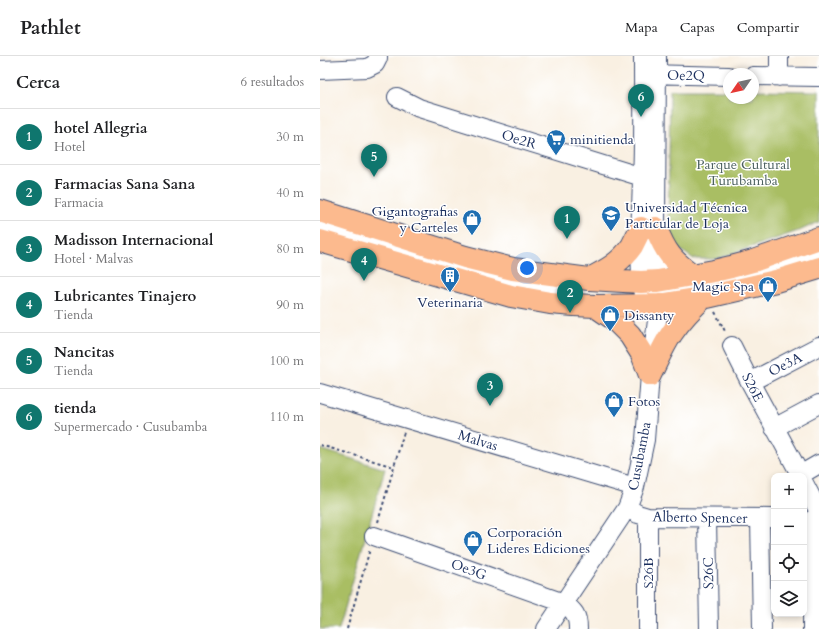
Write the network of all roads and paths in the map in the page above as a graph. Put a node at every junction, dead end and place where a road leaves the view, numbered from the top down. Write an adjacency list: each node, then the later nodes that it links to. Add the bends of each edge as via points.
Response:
1 (378, 56): 5 (street, via 374,64 367,68)
2 (643, 56): 6 (street, Cusubamba)
3 (657, 56): 6 (street, Cusubamba)
4 (778, 56): 9 (street)
5 (320, 70)
6 (650, 74): 7 (street, Oe2Q); 12 (street, Cusubamba); 15 (street, Cusubamba)
7 (723, 76)
8 (759, 76): 9 (street)
9 (779, 77): 10 (street)
10 (819, 77)
11 (397, 97): 12 (street, Oe2R, via 419,108)
12 (642, 177): 15 (street, Cusubamba)
13 (320, 211): 23 (main road, via 465,257 513,269)
14 (320, 226): 24 (street, via 512,281)
15 (649, 228): 22 (main road, via 680,266); 23 (main road, via 606,271); 24 (street, Cusubamba)
16 (320, 234): 24 (street, via 511,289)
17 (819, 238): 22 (main road, via 753,261)
18 (320, 241): 26 (main road, via 511,296 550,303)
19 (819, 253): 24 (street, via 724,282)
20 (819, 261): 24 (street, via 725,290)
21 (819, 268): 25 (main road)
22 (692, 275): 24 (main road)
23 (589, 279): 24 (main road)
24 (651, 294): 25 (main road); 26 (main road); 29 (street, Cusubamba, via 657,329)
25 (705, 297): 27 (path); 29 (main road, via 672,333)
26 (595, 306): 29 (main road, via 614,319 630,335 642,354)
27 (732, 346): 30 (street, S26E)
28 (819, 346): 30 (street, Oe3A)
29 (650, 375): 40 (street, Cusubamba, via 645,440)
30 (750, 382): 34 (street, S26E)
31 (320, 393): 33 (street, Malvas)
32 (819, 404): 34 (street)
33 (408, 419): 37 (path); 40 (street, Malvas)
34 (774, 428): 38 (street, S26E)
35 (320, 445): 37 (path)
36 (819, 464): 39 (street)
37 (394, 467): 47 (path)
38 (798, 473)
39 (807, 473)
40 (635, 487): 42 (street, Cusubamba)
41 (807, 489): 46 (street, S26E, via 817,508)
42 (627, 508): 43 (street, Alberto Spencer); 48 (street, Cusubamba)
43 (648, 516): 44 (street, Alberto Spencer); 52 (street, S26B)
44 (708, 518): 45 (street, Alberto Spencer); 53 (street, S26C)
45 (767, 518): 54 (street)
46 (814, 519): 55 (street, S26E)
47 (374, 536): 48 (street, Oe3G); 49 (path)
48 (564, 603): 50 (street, Cusubamba); 51 (street, via 573,610 578,620)
49 (347, 629)
50 (546, 629)
51 (578, 629)
52 (648, 629)
53 (709, 629)
54 (762, 629)
55 (812, 629)

